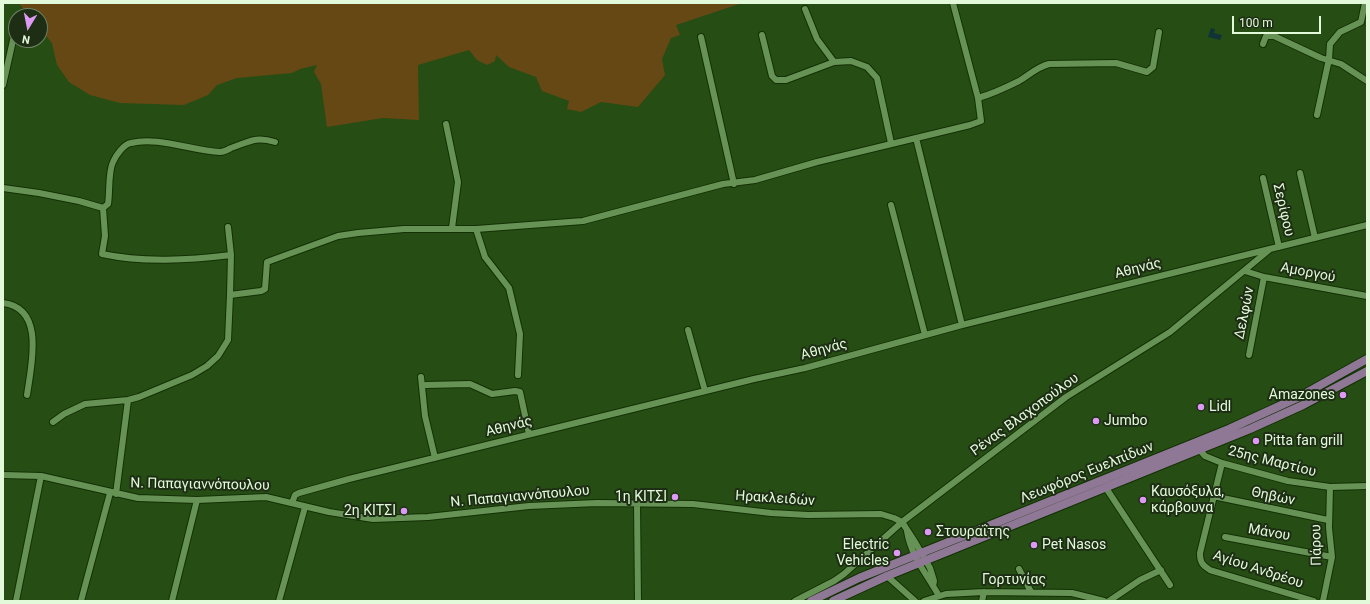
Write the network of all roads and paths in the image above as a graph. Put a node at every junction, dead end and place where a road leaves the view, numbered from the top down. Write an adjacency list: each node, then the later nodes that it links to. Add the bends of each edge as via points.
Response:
1 (953, 3): 13 (street)
2 (1365, 3): 9 (street, via 1361,22 1340,32 1330,44)
3 (805, 9): 10 (street, via 817,39)
4 (1159, 32): 13 (street, via 1153,67 1147,72 1116,64 1049,64 1039,67 997,92)
5 (762, 36): 10 (street, via 772,76 776,80 786,80)
6 (701, 37): 21 (street)
7 (1263, 44): 9 (street, via 1266,36 1274,36)
8 (11, 48): 12 (street)
9 (1329, 60): 11 (street, via 1341,64); 14 (street)
10 (834, 62): 18 (street, via 851,61 867,67 877,78)
11 (1367, 81)
12 (3, 85)
13 (978, 98): 16 (street, via 981,122)
14 (1317, 115)
15 (446, 124): 27 (street, via 458,182)
16 (916, 138): 18 (street); 38 (street)
17 (275, 142): 24 (street, via 254,139 222,152 152,142 130,143 120,151 113,162 108,204)
18 (891, 143): 21 (street)
19 (1300, 173): 29 (street)
20 (1263, 178): 30 (street, Σερίφου)
21 (734, 184): 28 (street, via 723,184 583,221)
22 (3, 188): 24 (street, via 72,199)
23 (891, 205): 40 (street)
24 (103, 208): 32 (street, via 105,236 102,254 166,260)
25 (1367, 225): 29 (street, Αθηνάς)
26 (228, 227): 32 (street)
27 (452, 228): 28 (street); 35 (street, via 404,228 338,236 267,262 265,289)
28 (476, 229): 44 (street, via 485,257 509,288 520,334)
29 (1315, 238): 30 (street, Αθηνάς)
30 (1279, 247): 31 (street, Αθηνάς)
31 (1270, 249): 33 (street, Ρένας Βλαχοπούλου); 38 (street, Αθηνάς)
32 (231, 255): 35 (street)
33 (1245, 271): 34 (street, Αμοργού); 67 (street, Ρένας Βλαχοπούλου, via 1170,332 1066,397)
34 (1264, 277): 36 (street, Αμοργού); 41 (street, Δελφών)
35 (230, 295): 49 (street, via 228,340 218,356 192,375)
36 (1367, 295)
37 (3, 303): 48 (street, via 16,306 26,315 30,326 32,360)
38 (962, 324): 40 (street, Αθηνάς)
39 (688, 330): 47 (street)
40 (925, 335): 47 (street, Αθηνάς, via 805,368)
41 (1249, 355)
42 (1367, 359): 71 (main road, Λεωφόρος Ευελπίδων, via 1299,398 1230,429)
43 (1367, 371): 52 (main road, Λεωφόρος Ευελπίδων, via 1284,414)
44 (518, 375)
45 (421, 377): 53 (street, via 425,416)
46 (426, 385): 51 (street, via 470,384 492,394 520,392)
47 (705, 391): 51 (street, Αθηνάς)
48 (27, 395)
49 (128, 400): 50 (street, via 84,404); 60 (street)
50 (53, 422)
51 (529, 434): 53 (street, Αθηνάς)
52 (1200, 449): 54 (street, 25ης Μαρτίου, via 1205,456); 59 (main road, Λεωφόρος Ευελπίδων)
53 (435, 458): 63 (street, Αθηνάς, via 299,493 295,495)
54 (1222, 463): 58 (street, 25ης Μαρτίου, via 1288,481); 61 (street, Αγίου Ανδρέου)
55 (3, 475): 56 (street, Ν. Παπαγιαννόπουλου)
56 (41, 476): 60 (street, Ν. Παπαγιαννόπουλου); 84 (street)
57 (1367, 486): 58 (street, 25ης Μαρτίου)
58 (1330, 487): 66 (street, Πάρου)
59 (1106, 488): 71 (main road, Λεωφόρος Ευελπίδων); 75 (street)
60 (113, 494): 62 (street, Ν. Παπαγιαννόπουλου, via 138,498); 85 (street)
61 (1213, 496): 66 (street, Θηβών); 97 (street, Αγίου Ανδρέου, via 1200,553 1200,561 1204,566)
62 (197, 500): 63 (street, Ν. Παπαγιαννόπουλου, via 266,497); 86 (street)
63 (292, 503): 65 (street, Ν. Παπαγιαννόπουλου)
64 (637, 503): 65 (street, Ν. Παπαγιαννόπουλου, via 529,506 428,517 373,519); 67 (street, Ηρακλειδών, via 693,504 801,515 881,514); 88 (street)
65 (305, 507): 87 (street)
66 (1328, 520): 72 (street, Πάρου)
67 (902, 522): 68 (street); 89 (street, Ρένας Βλαχοπούλου, via 844,574)
68 (907, 530): 70 (street); 71 (street)
69 (1225, 538): 72 (street, Μάνου)
70 (914, 556): 71 (main road, Λεωφόρος Ευελπίδων); 73 (street); 90 (main road, Λεωφόρος Ευελπίδων)
71 (924, 557): 73 (main road, Λεωφόρος Ευελπίδων); 78 (street, via 934,581)
72 (1332, 557): 98 (street, Πάρου)
73 (918, 564): 76 (main road, Λεωφόρος Ευελπίδων); 78 (street)
74 (1020, 569): 80 (street)
75 (1160, 570): 77 (street); 96 (street)
76 (887, 576): 91 (main road, Λεωφόρος Ευελπίδων); 92 (street)
77 (1170, 585)
78 (933, 586): 81 (street)
79 (984, 592): 80 (street, Γορτυνίας); 82 (street, Γορτυνίας); 94 (street)
80 (1032, 592): 83 (street, Γορτυνίας, via 1072,593)
81 (939, 596): 82 (street, Γορτυνίας); 93 (street, Γορτυνίας)
82 (946, 598)
83 (1087, 598): 95 (street, Γορτυνίας)
84 (16, 601)
85 (81, 601)
86 (172, 601)
87 (279, 601)
88 (638, 601)
89 (795, 601)
90 (811, 601)
91 (833, 601)
92 (915, 601)
93 (924, 601)
94 (982, 601)
95 (1104, 601)
96 (1109, 601)
97 (1314, 601)
98 (1323, 601)

